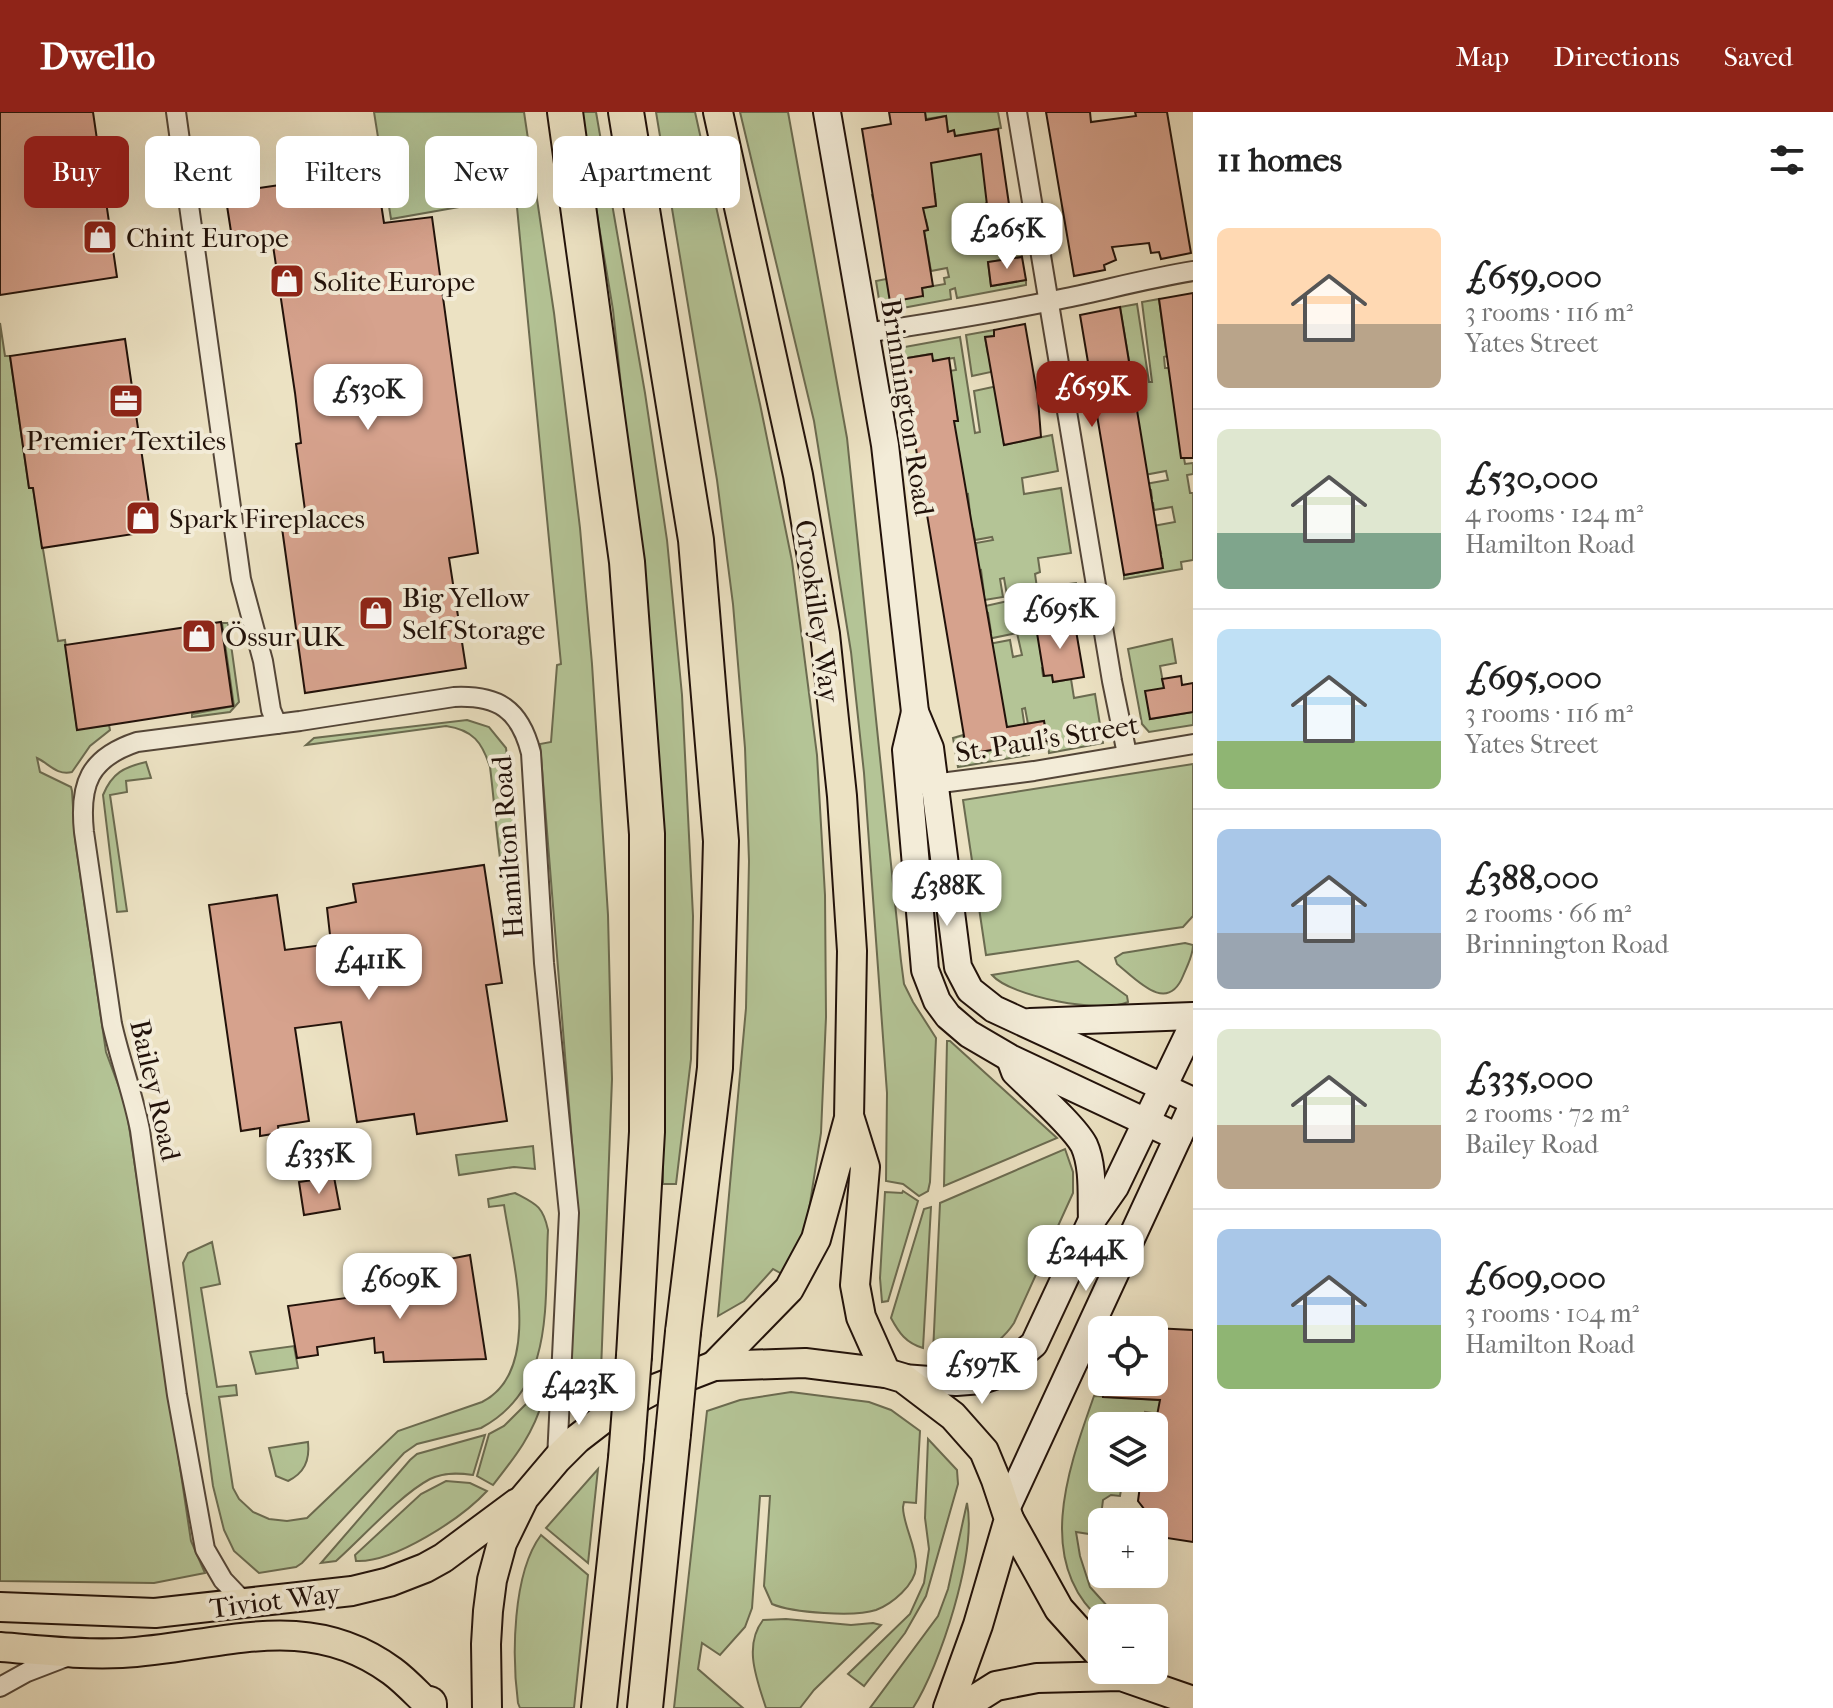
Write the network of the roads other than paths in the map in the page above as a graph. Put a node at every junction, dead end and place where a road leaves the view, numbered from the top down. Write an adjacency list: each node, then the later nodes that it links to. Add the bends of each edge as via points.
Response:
1 (176, 112): 10 (street, via 241,579)
2 (565, 112): 40 (highway, bridge, via 627,562 647,834 647,1132 626,1458)
3 (626, 112): 41 (highway, bridge, via 696,540 721,841 715,1068)
4 (718, 112): 20 (main road, Crookilley Way, via 798,475 825,634 852,951)
5 (827, 112): 9 (street, Brinnington Road)
6 (1017, 112): 8 (street)
7 (1193, 271): 8 (street)
8 (1049, 302): 9 (street); 12 (street)
9 (865, 333): 13 (street, Brinnington Road, via 885,445 915,712 930,748)
10 (277, 724): 26 (street, Hamilton Road, via 474,696 493,699 524,728 531,753 544,963 569,1213); 29 (street, Bailey Road, via 121,747 94,768 82,802 112,1024 140,1130 177,1395 205,1549)
11 (1193, 744): 12 (street, St. Paul's Street)
12 (1127, 754): 13 (street, St. Paul's Street)
13 (922, 785): 15 (street, Brinnington Road, via 958,967 980,1000); 17 (street, Brinnington Road, via 925,970 930,986 948,1016)
14 (1193, 1016): 15 (street)
15 (1023, 1022): 18 (street, Brinnington Road)
16 (1193, 1025): 18 (street)
17 (1010, 1058): 21 (street, Brinnington Road); 23 (street, via 1015,1072 1084,1146)
18 (1162, 1087): 19 (street, Brinnington Road); 21 (street)
19 (1193, 1103): 22 (street)
20 (849, 1118): 24 (main road, Crookilley Way, via 816,1239 802,1269 781,1300); 25 (main road, Crookilley Way, via 865,1167 855,1285 861,1317)
21 (1146, 1121): 22 (street, Brinnington Road); 23 (street, via 1115,1187)
22 (1178, 1137): 28 (street)
23 (1092, 1220): 25 (street, via 1034,1344 997,1375 956,1382)
24 (714, 1366): 25 (main road, via 805,1363); 26 (main road, via 612,1412)
25 (894, 1376): 28 (main road, via 953,1416 984,1451)
26 (557, 1459): 27 (main road)
27 (524, 1498): 29 (main road, Tiviot Way, via 443,1558 389,1582); 39 (main road, via 502,1543 492,1580)
28 (1008, 1513): 31 (main road, via 1059,1609); 42 (main road, via 978,1625)
29 (244, 1602): 30 (main road, Tiviot Way, via 155,1613)
30 (0, 1607)
31 (1088, 1641)
32 (0, 1647): 33 (main road, Tiviot Way)
33 (80, 1652): 36 (street); 38 (main road, Tiviot Way, via 121,1653 262,1636 325,1638 392,1671)
34 (1088, 1671): 43 (main road, via 996,1686)
35 (1151, 1684): 37 (main road)
36 (0, 1687)
37 (1193, 1701)
38 (425, 1702)
39 (487, 1708)
40 (599, 1708)
41 (645, 1708)
42 (948, 1708)
43 (961, 1708)

